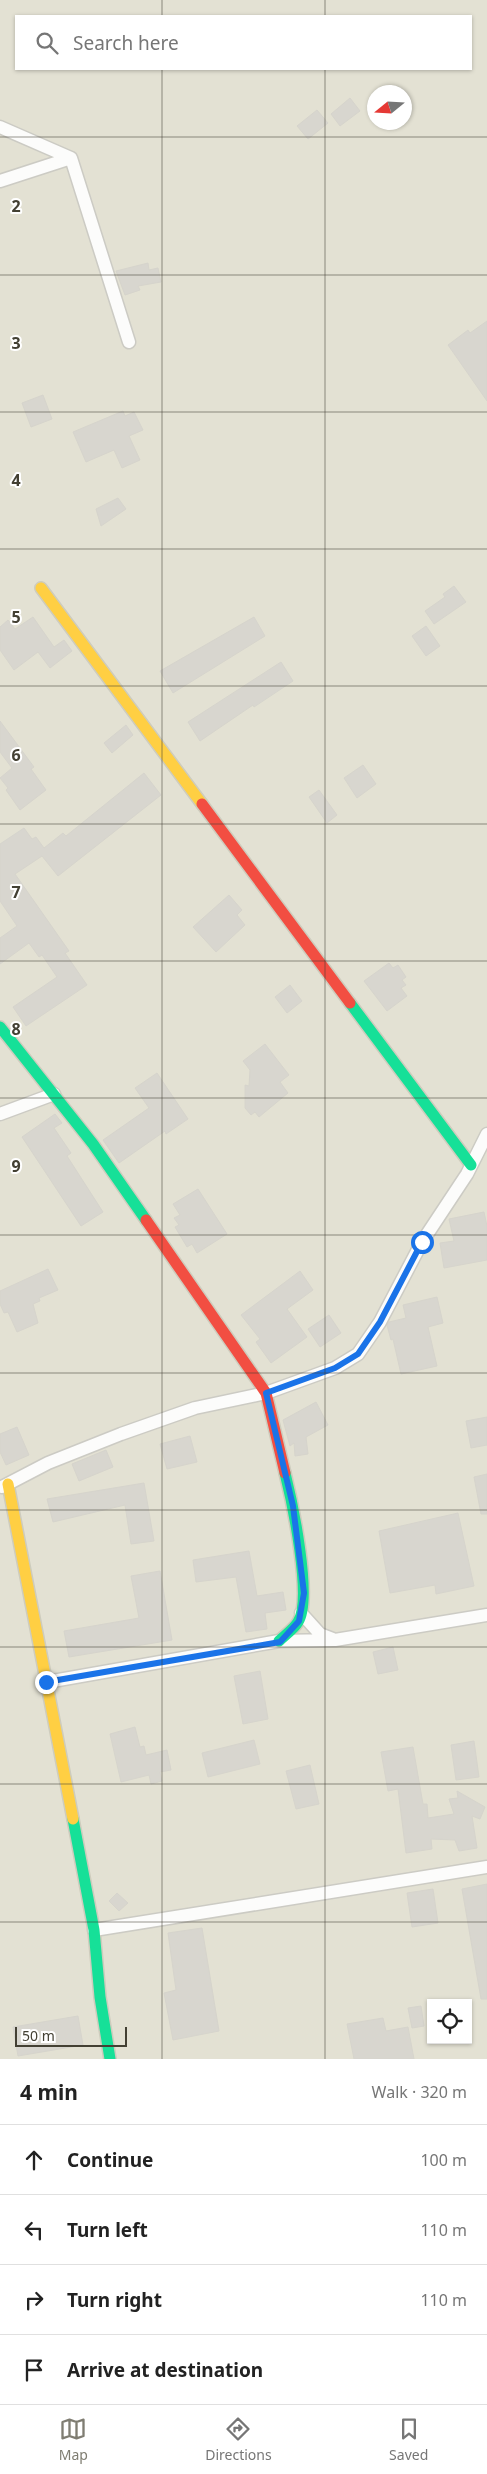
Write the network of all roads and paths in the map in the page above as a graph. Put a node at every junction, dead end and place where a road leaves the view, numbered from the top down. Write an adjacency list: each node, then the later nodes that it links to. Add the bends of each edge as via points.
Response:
1 (0, 127): 2 (street)
2 (71, 158): 3 (street); 4 (street)
3 (0, 182)
4 (129, 342)
5 (41, 588): 10 (street)
6 (0, 1027): 7 (street)
7 (54, 1094): 8 (street); 11 (street, via 93,1144)
8 (0, 1114)
9 (487, 1134): 10 (street)
10 (471, 1165): 11 (street, via 422,1242 380,1322 358,1354 335,1368)
11 (266, 1393): 12 (street, via 195,1408 121,1434 48,1463); 13 (street, via 293,1506 304,1593)
12 (4, 1486): 17 (street)
13 (301, 1613): 15 (street, via 320,1634); 16 (street, via 299,1621)
14 (487, 1615): 15 (street)
15 (335, 1640): 16 (street)
16 (280, 1642): 17 (street)
17 (46, 1682): 19 (street)
18 (487, 1867): 19 (street)
19 (94, 1930): 20 (street)
20 (110, 2059)

